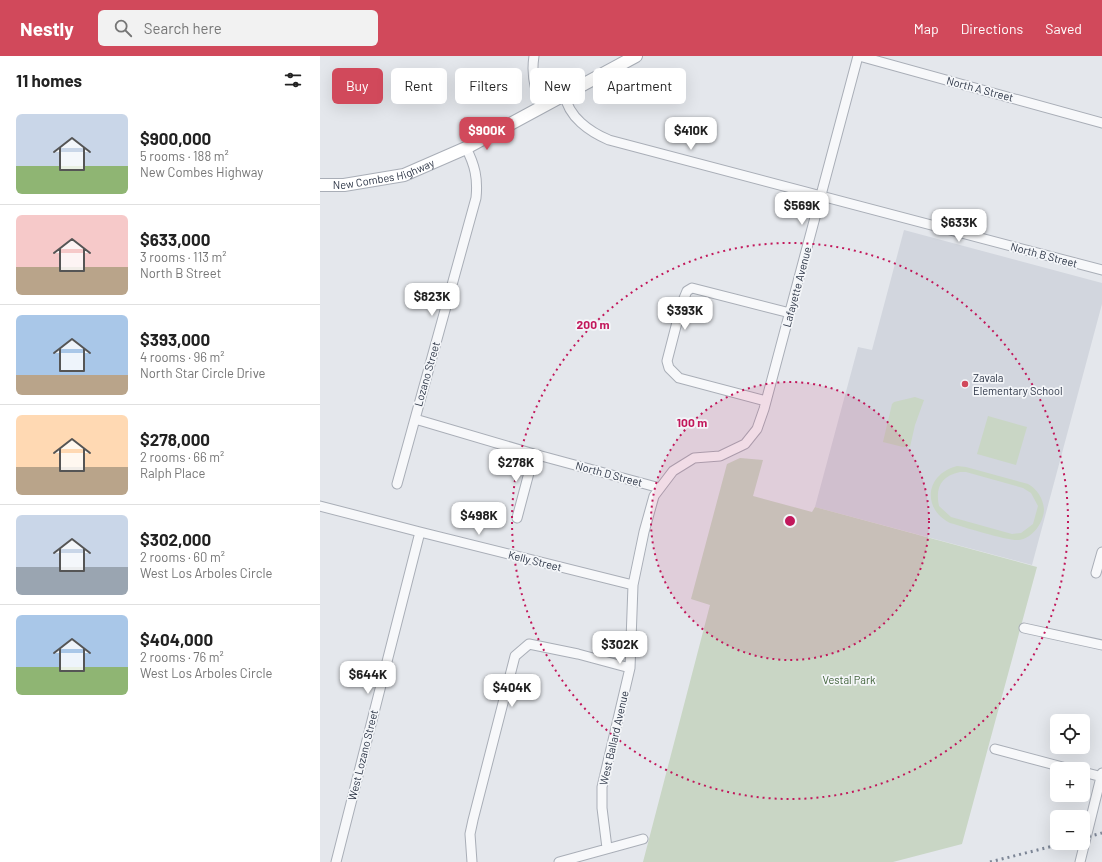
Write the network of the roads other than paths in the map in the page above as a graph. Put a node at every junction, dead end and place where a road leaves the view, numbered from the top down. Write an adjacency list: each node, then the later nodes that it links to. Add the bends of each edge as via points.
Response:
1 (534, 56): 7 (street, via 533,81)
2 (636, 56): 4 (street, New Combes Highway)
3 (858, 56): 8 (street, North A Street); 11 (street, Lafayette Avenue)
4 (585, 84)
5 (548, 104): 7 (street, New Combes Highway)
6 (567, 104): 11 (street, North B Street, via 580,122 597,135 609,140)
7 (543, 107): 9 (street, New Combes Highway)
8 (1102, 123)
9 (466, 148): 10 (street, New Combes Highway, via 404,175 344,185); 15 (street, Lozano Street, via 473,160 477,177 476,198)
10 (320, 185)
11 (821, 196): 12 (street, North B Street); 13 (street, Lafayette Avenue)
12 (1101, 268)
13 (790, 313): 14 (street, Lafayette Avenue); 14 (street, via 692,288 687,291 677,320 667,361 669,368 679,378)
14 (766, 401): 18 (street, via 757,429 745,444 720,456 694,458 673,471)
15 (415, 419): 16 (street, North D Street); 17 (street, Lozano Street)
16 (534, 454): 18 (street, North D Street); 20 (street)
17 (397, 484)
18 (660, 488): 24 (street, West Ballard Avenue, via 654,496)
19 (320, 506): 21 (street, Kelly Street)
20 (517, 518)
21 (420, 532): 24 (street, Kelly Street); 34 (street, West Lozano Street)
22 (1102, 552): 23 (street)
23 (1096, 573)
24 (633, 585): 27 (street, West Ballard Avenue)
25 (1024, 628): 26 (street)
26 (1102, 645)
27 (630, 668): 33 (street, West Ballard Avenue, via 602,787 602,808); 35 (street, via 529,644 515,656 470,834)
28 (995, 749): 29 (street)
29 (1050, 764)
30 (1090, 773): 31 (street)
31 (1102, 776): 37 (street)
32 (643, 839): 33 (street)
33 (608, 848): 36 (street)
34 (336, 862)
35 (472, 862)
36 (559, 862)
37 (1080, 862)

